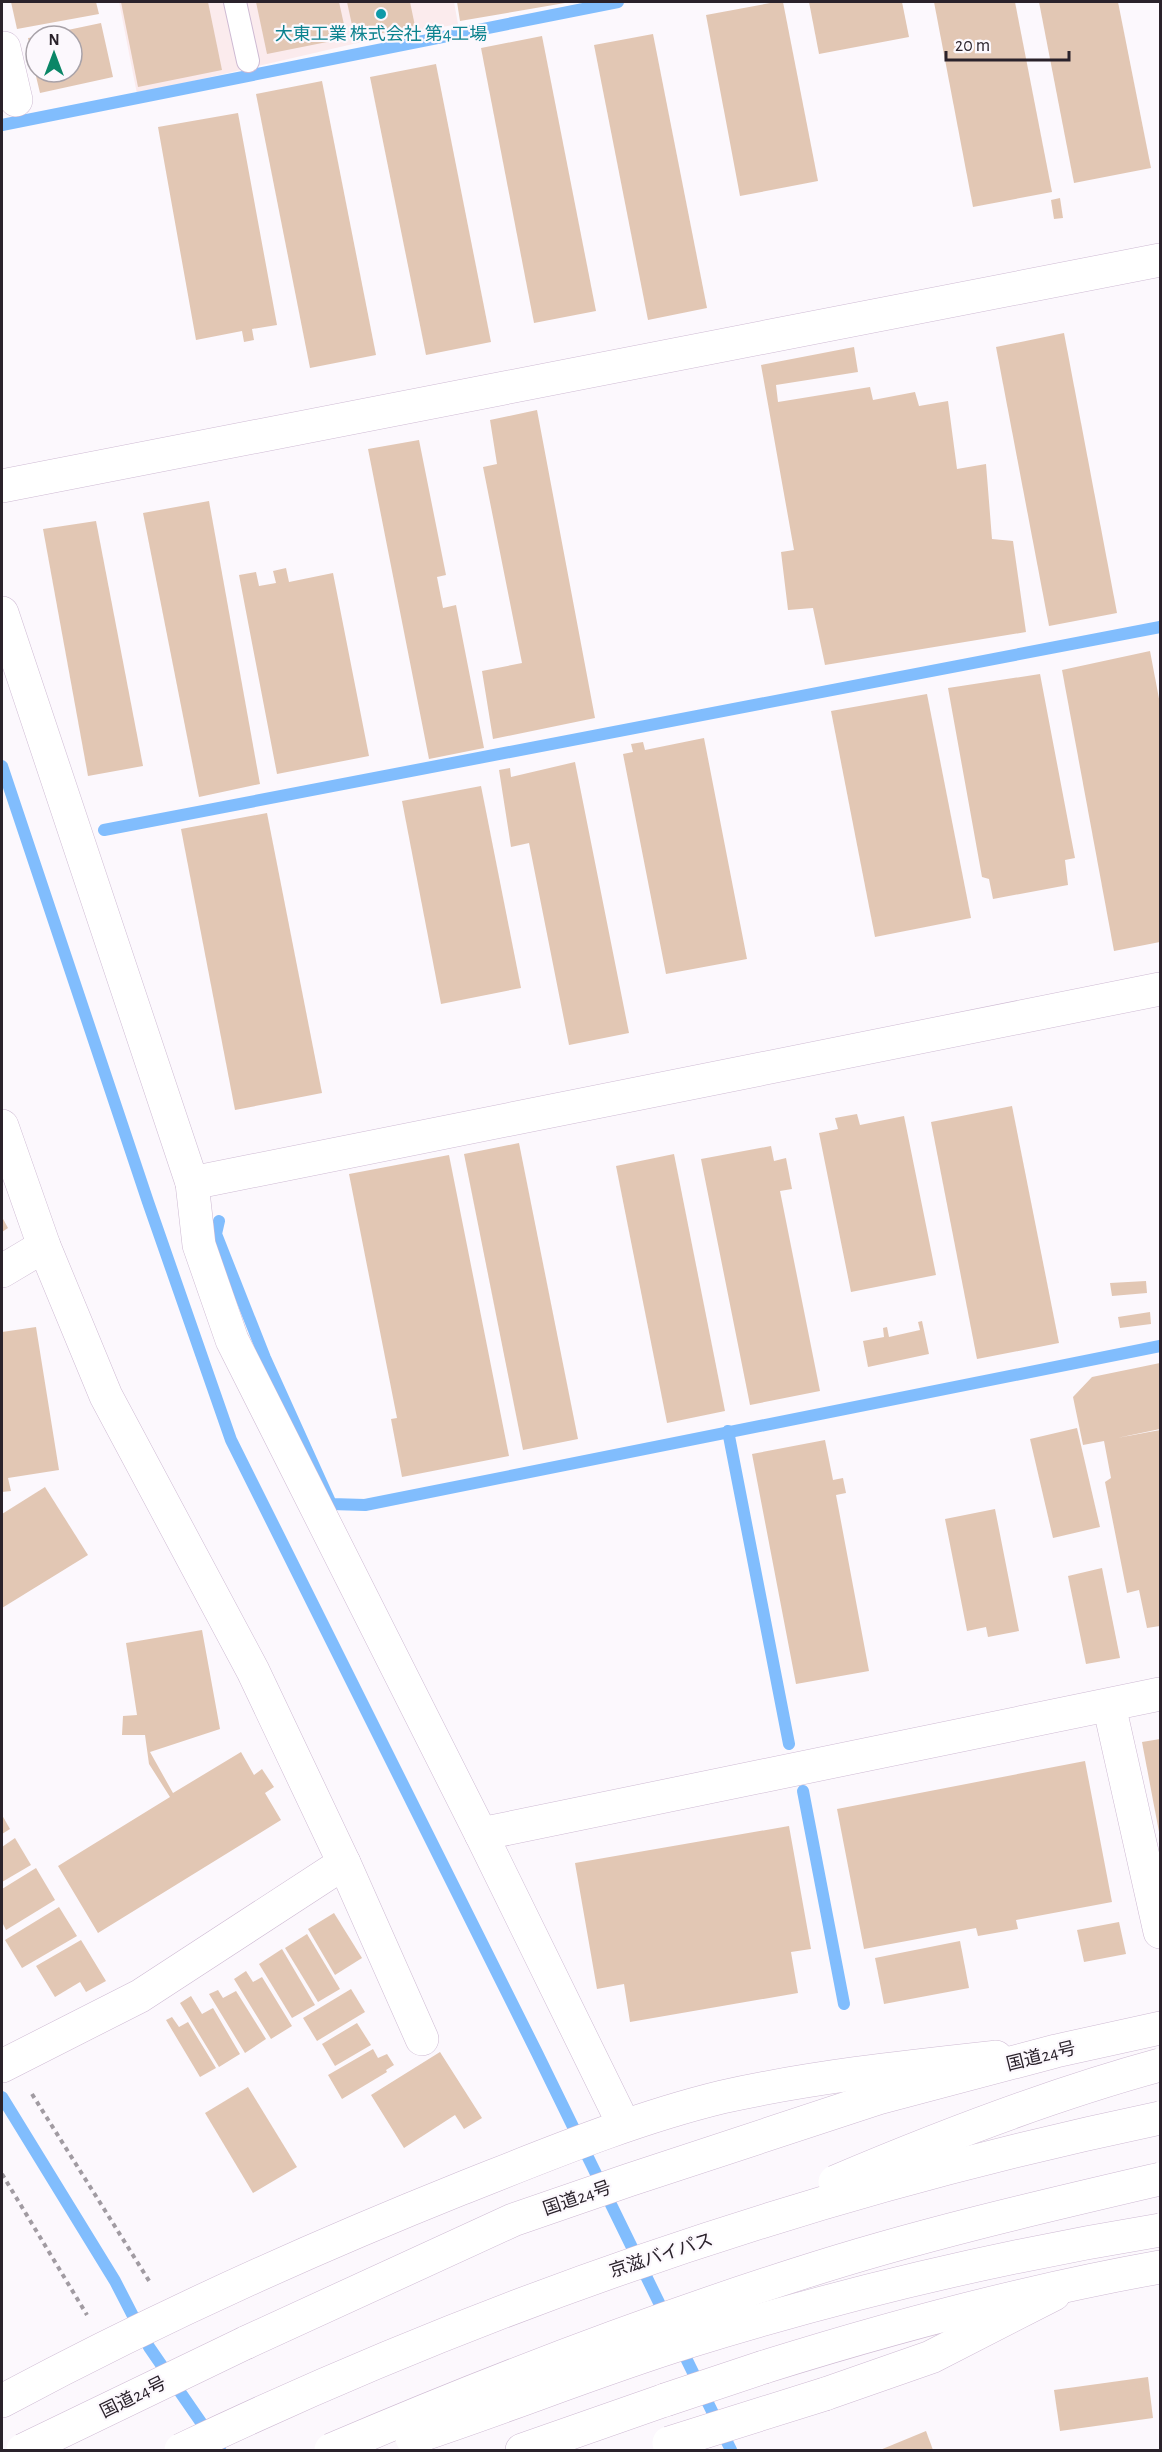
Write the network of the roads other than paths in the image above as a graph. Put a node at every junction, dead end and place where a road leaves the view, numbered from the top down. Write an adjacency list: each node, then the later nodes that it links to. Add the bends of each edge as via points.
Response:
1 (235, 2): 3 (lane)
2 (2, 48): 4 (main road)
3 (248, 61)
4 (16, 100)
5 (1161, 260): 6 (main road)
6 (2, 486)
7 (2, 613): 10 (main road)
8 (1161, 989): 10 (main road)
9 (2, 1126): 11 (main road)
10 (192, 1183): 15 (main road, via 199,1245 232,1340)
11 (44, 1246): 12 (main road); 16 (main road, via 106,1396 253,1671)
12 (2, 1272)
13 (1161, 1694): 14 (main road)
14 (1109, 1705): 15 (main road); 17 (main road)
15 (481, 1834): 24 (main road)
16 (344, 1863): 19 (main road); 21 (main road, via 140,1996)
17 (1161, 1932)
18 (1161, 2028): 20 (main road, 国道24号)
19 (422, 2039)
20 (1056, 2051): 24 (main road, via 892,2068 723,2097); 32 (main road, 国道24号, bridge, via 878,2098 513,2220 245,2343)
21 (7, 2064)
22 (1161, 2065): 27 (main road, bridge, via 1104,2080 1004,2116)
23 (1161, 2118): 27 (main road, 京滋バイパス, bridge, via 967,2163)
24 (613, 2124): 30 (main road, via 167,2315)
25 (1161, 2179): 34 (main road, bridge, via 1002,2217 802,2272 556,2358)
26 (1161, 2230): 35 (main road, bridge, via 815,2304 686,2343)
27 (667, 2252): 33 (main road, 京滋バイパス, bridge, via 416,2345)
28 (1161, 2267): 29 (main road)
29 (1077, 2282): 31 (main road, bridge, via 931,2357); 36 (main road, bridge, via 896,2326 665,2400)
30 (2, 2401)
31 (659, 2447)
32 (23, 2451)
33 (181, 2451)
34 (331, 2451)
35 (374, 2451)
36 (522, 2451)

